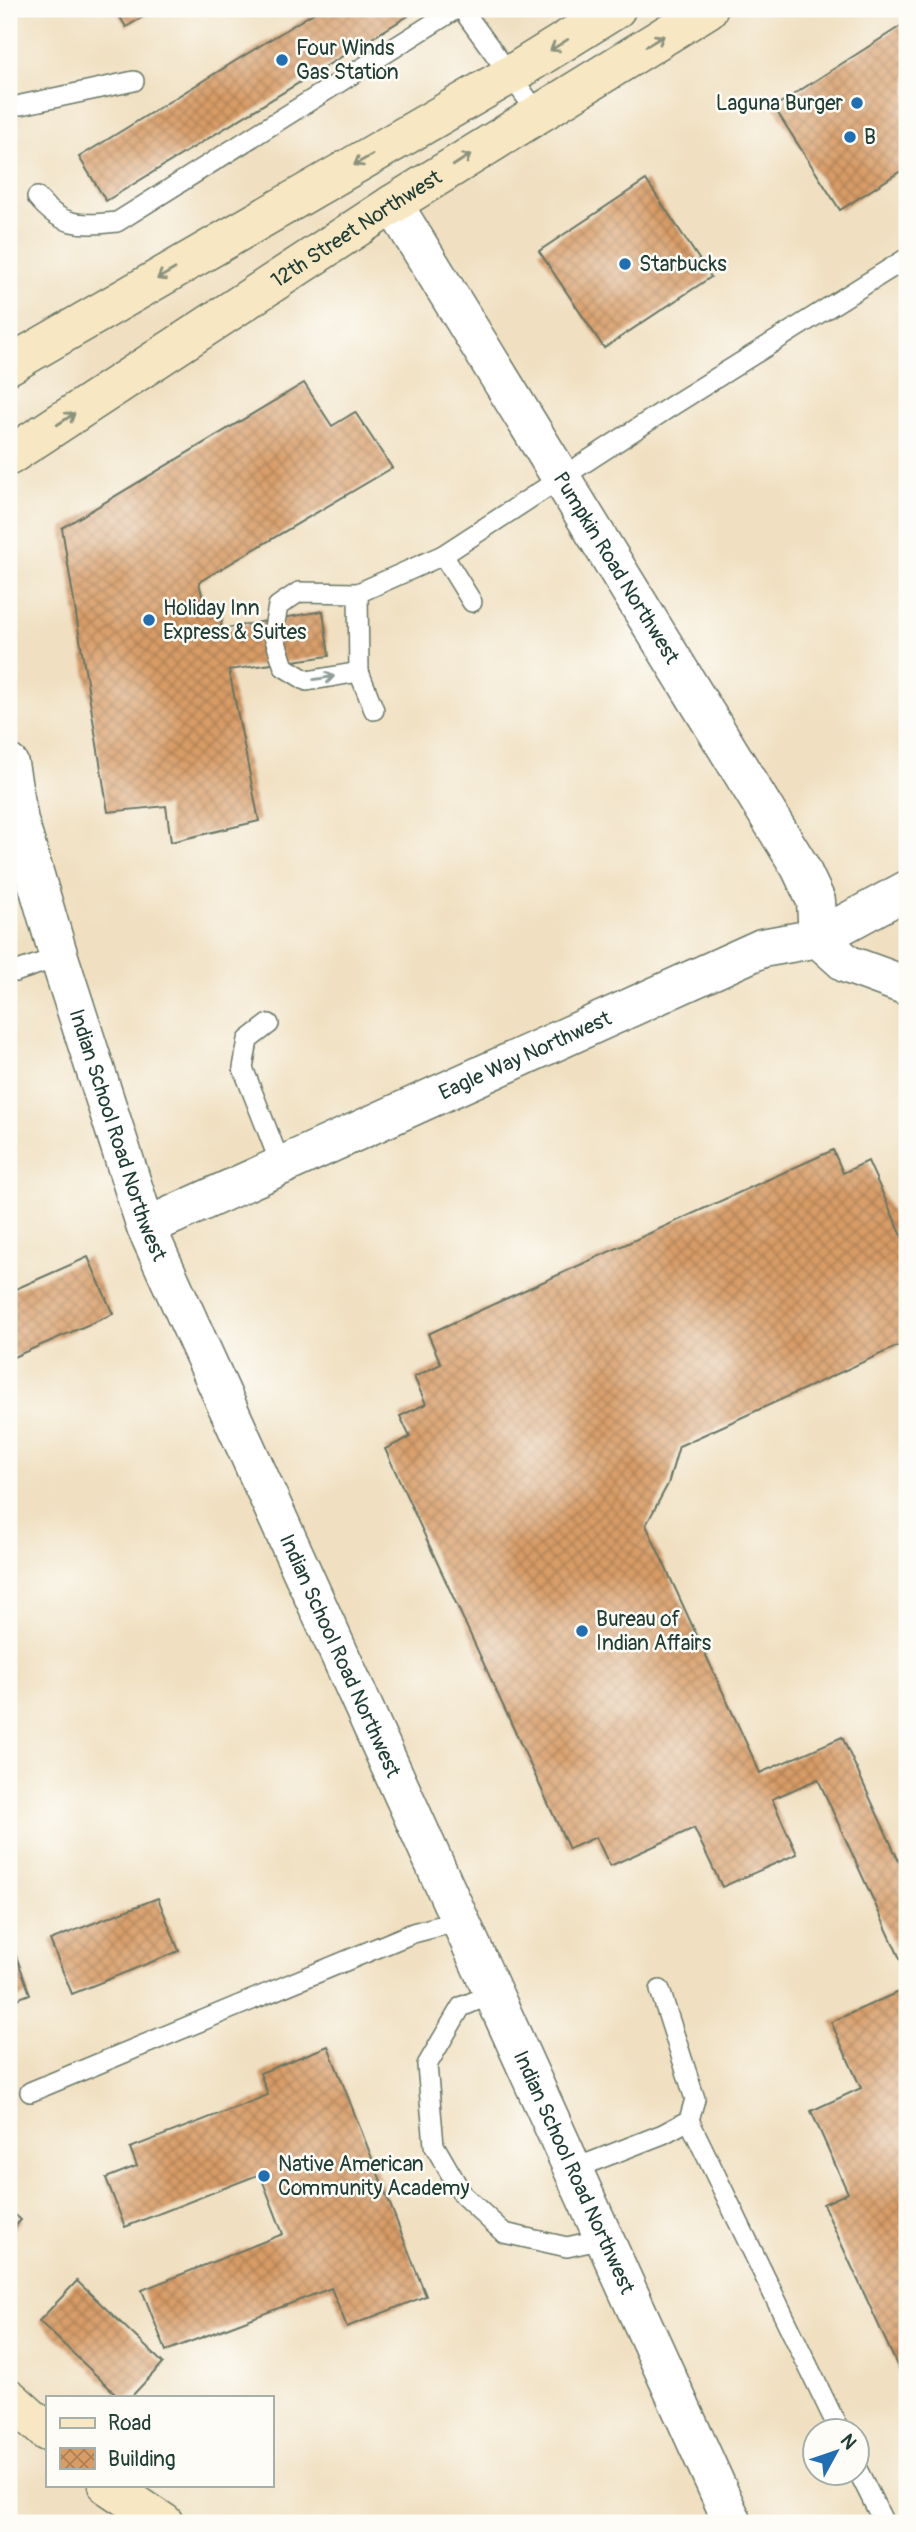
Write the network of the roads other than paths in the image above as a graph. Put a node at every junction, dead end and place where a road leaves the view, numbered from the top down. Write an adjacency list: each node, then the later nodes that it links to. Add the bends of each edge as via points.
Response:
1 (456, 9): 9 (lane, via 117,222 82,226 50,213)
2 (462, 9): 5 (lane)
3 (617, 9): 5 (main road, one-way to 5)
4 (708, 9): 8 (main road, 12th Street Northwest, one-way to 4)
5 (510, 75): 8 (lane); 12 (main road, one-way to 12)
6 (134, 81): 7 (lane)
7 (21, 105)
8 (537, 112): 10 (main road, 12th Street Northwest, one-way to 8)
9 (37, 197)
10 (393, 204): 13 (main road, 12th Street Northwest, one-way to 10); 14 (street, Pumpkin Road Northwest)
11 (907, 258): 14 (lane)
12 (9, 365)
13 (9, 456)
14 (559, 478): 15 (lane); 23 (street, Pumpkin Road Northwest, via 800,867 816,901)
15 (443, 555): 16 (lane); 17 (lane)
16 (358, 593): 18 (lane); 18 (lane, one-way to 18, via 299,592 278,606 273,634 284,667 307,681)
17 (472, 602)
18 (359, 673): 19 (lane)
19 (373, 710)
20 (9, 764): 21 (street, Indian School Road Northwest)
21 (14, 822): 24 (street, Indian School Road Northwest)
22 (907, 890): 23 (street, Eagle Way Northwest)
23 (818, 938): 26 (street, via 847,964); 28 (street, Eagle Way Northwest, via 762,948)
24 (59, 957): 25 (lane); 29 (street, Indian School Road Northwest)
25 (15, 972)
26 (907, 986)
27 (269, 1024): 28 (lane, via 248,1040 243,1068)
28 (282, 1168): 29 (street, Eagle Way Northwest)
29 (146, 1227): 30 (street, Indian School Road Northwest)
30 (459, 1921): 32 (street, Indian School Road Northwest); 33 (lane, via 413,1933)
31 (660, 1990): 34 (lane, via 695,2099)
32 (492, 1994): 35 (street, Indian School Road Northwest); 36 (lane, via 460,2007 427,2065 434,2146 463,2195 504,2233 567,2247)
33 (30, 2092)
34 (689, 2120): 35 (lane); 38 (lane)
35 (571, 2170): 36 (street, Indian School Road Northwest)
36 (603, 2239): 43 (street, Indian School Road Northwest)
37 (9, 2398): 39 (main road)
38 (832, 2416)
39 (46, 2431)
40 (108, 2486): 42 (main road)
41 (866, 2486): 44 (lane)
42 (164, 2523)
43 (733, 2523)
44 (884, 2523)

